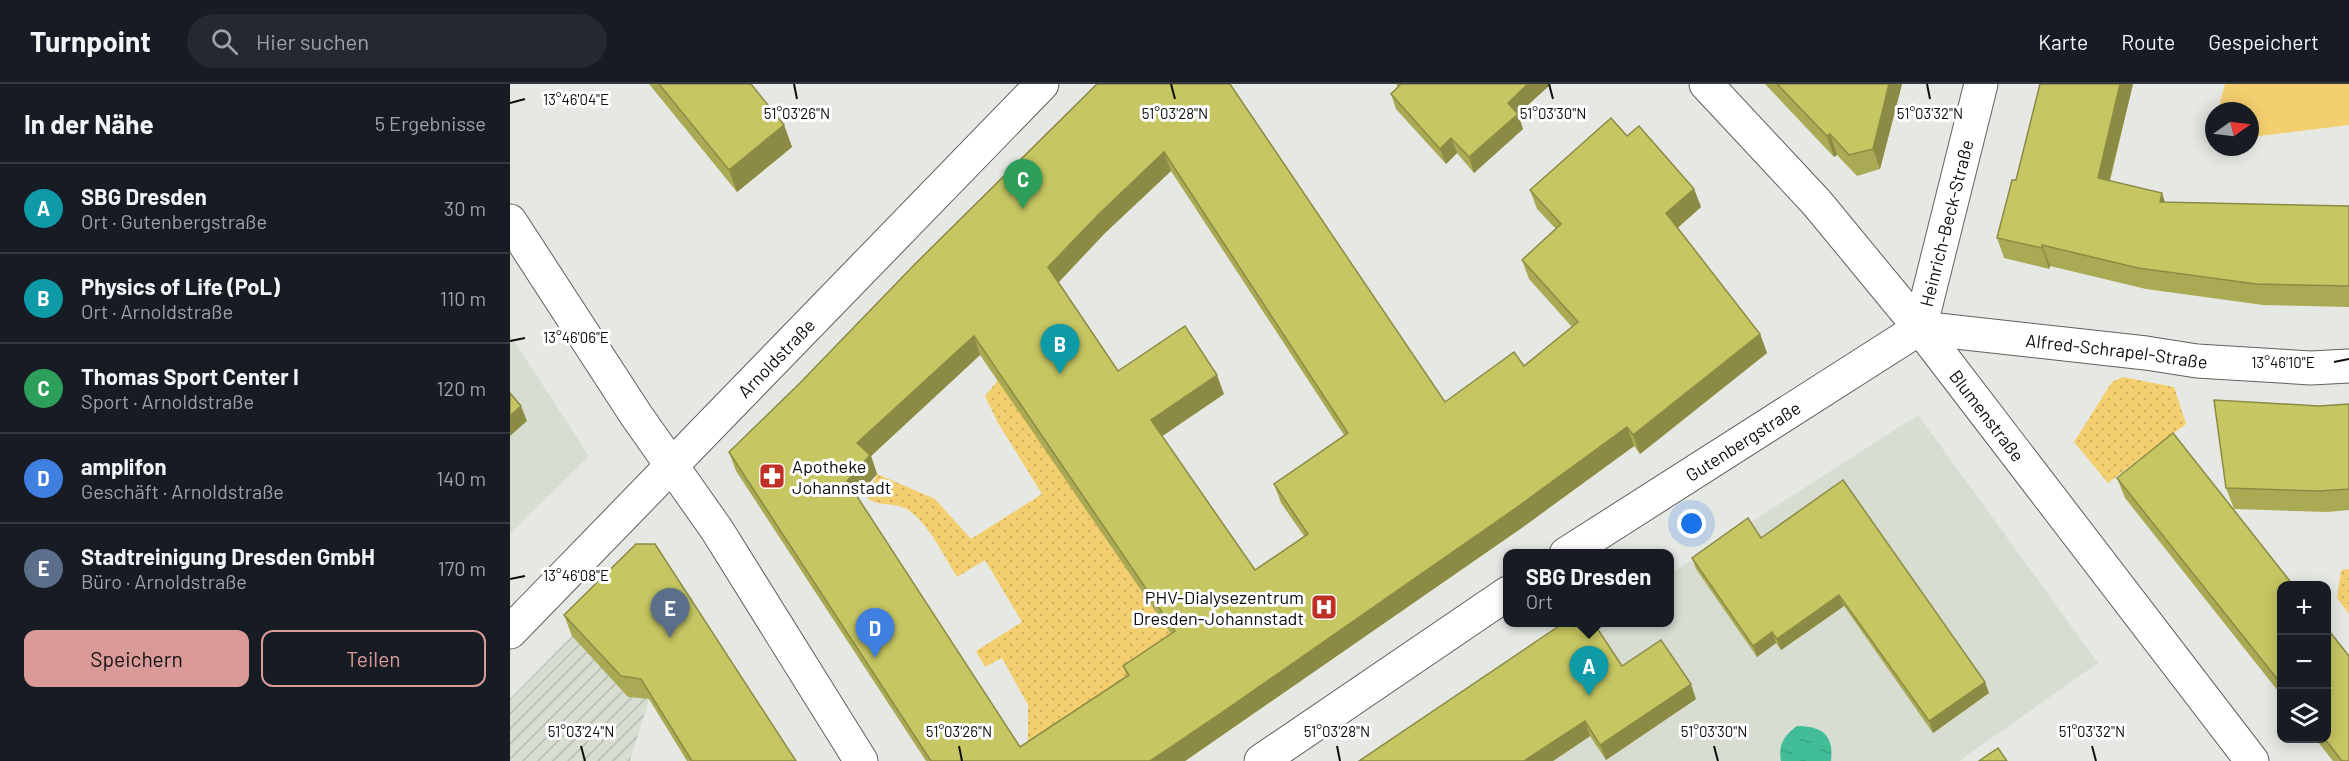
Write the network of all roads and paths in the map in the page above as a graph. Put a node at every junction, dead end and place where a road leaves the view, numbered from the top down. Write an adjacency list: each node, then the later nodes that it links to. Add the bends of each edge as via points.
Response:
1 (1042, 84): 7 (street, Arnoldstraße)
2 (1706, 84): 5 (street, Blumenstraße, via 1817,203)
3 (1981, 84): 5 (street, Heinrich-Beck-Straße)
4 (510, 221): 7 (street)
5 (1920, 328): 6 (street, Alfred-Schrapel-Straße, via 2197,361 2311,368); 8 (street, Gutenbergstraße); 13 (street, Blumenstraße)
6 (2349, 366)
7 (672, 465): 10 (street, Arnoldstraße); 11 (street)
8 (1574, 549)
9 (1503, 596): 12 (street)
10 (510, 632)
11 (861, 761)
12 (1261, 761)
13 (2252, 761)

